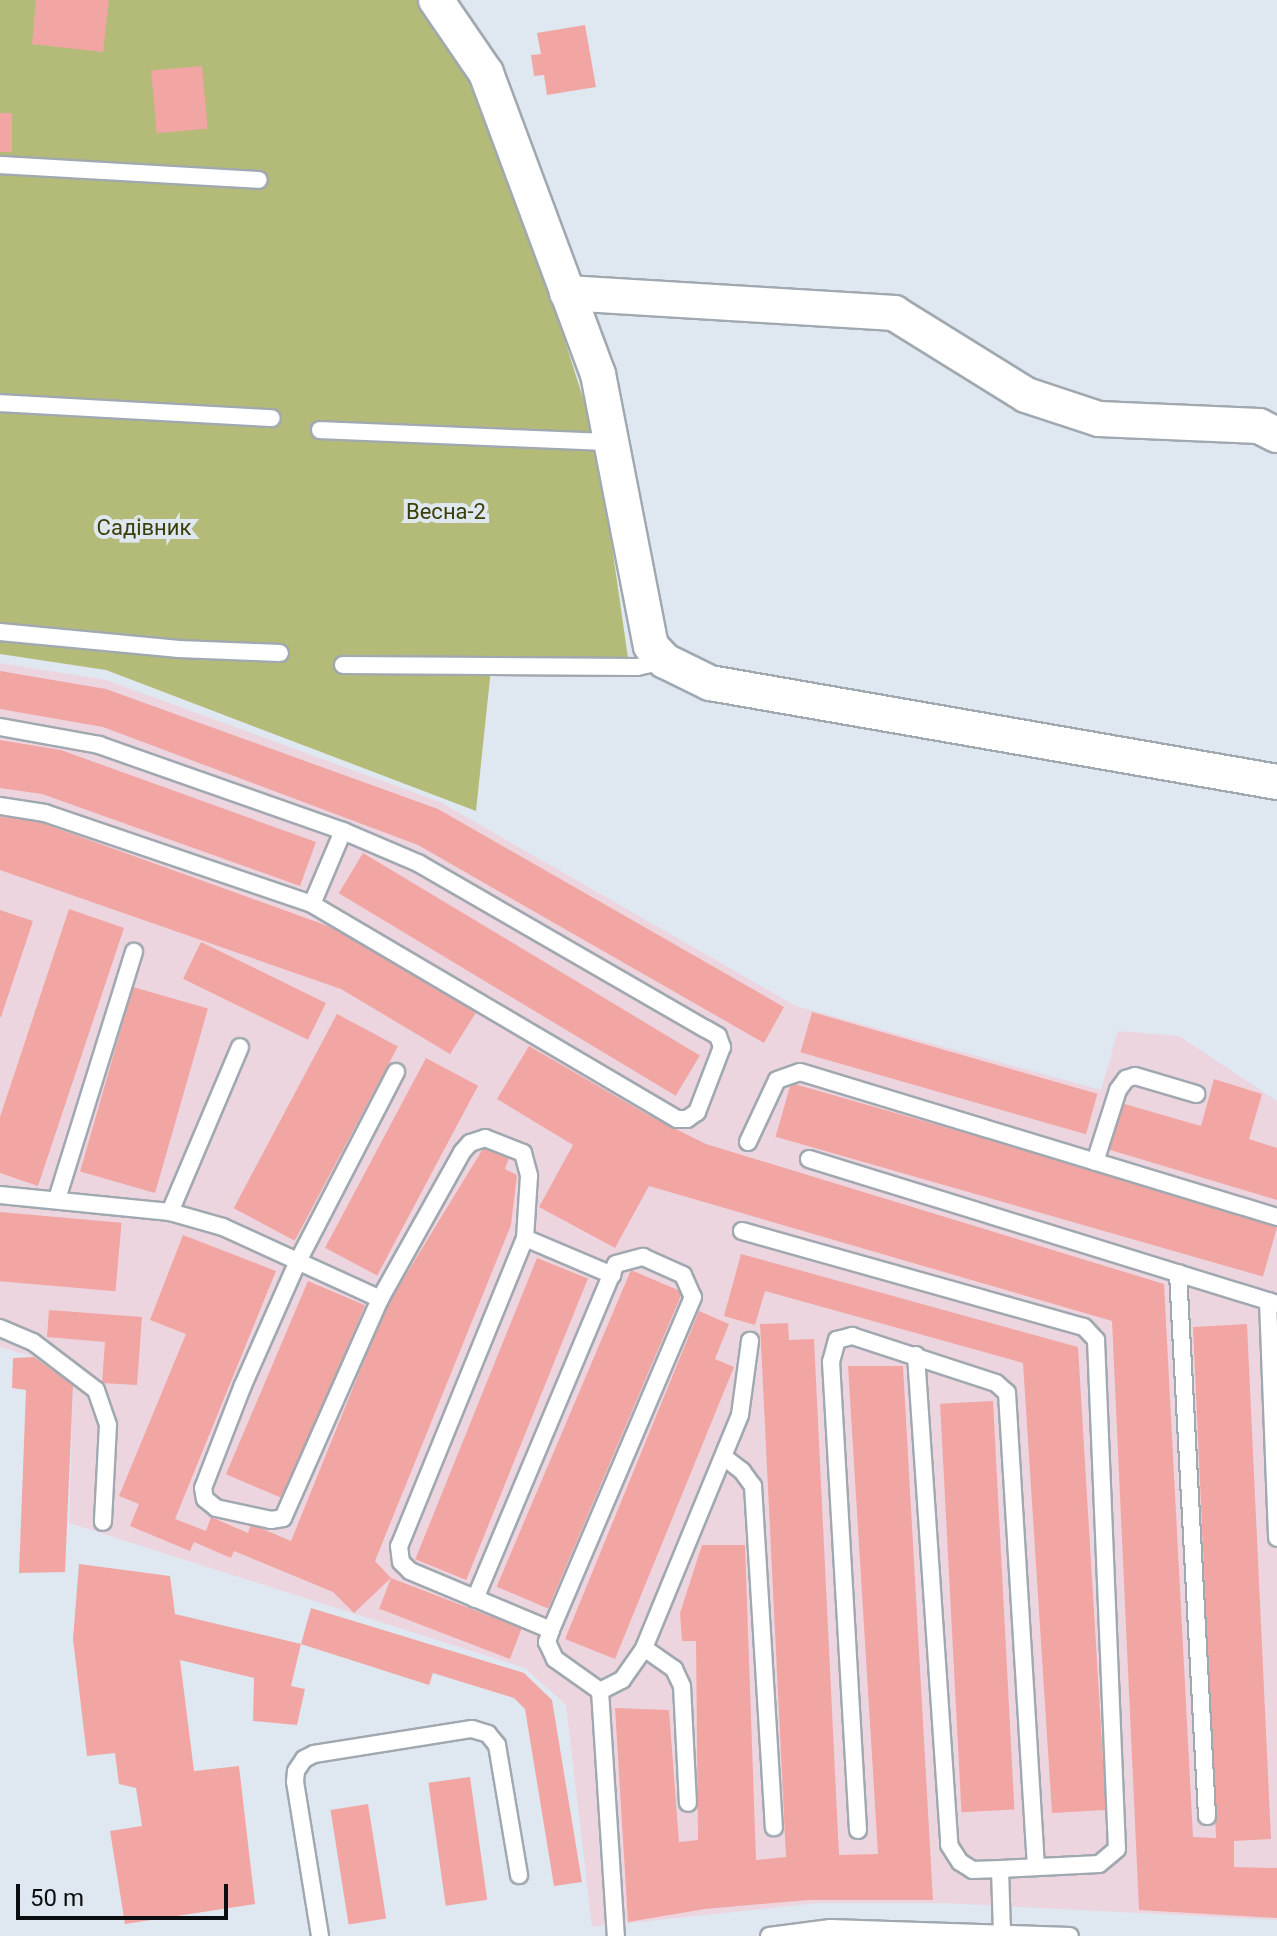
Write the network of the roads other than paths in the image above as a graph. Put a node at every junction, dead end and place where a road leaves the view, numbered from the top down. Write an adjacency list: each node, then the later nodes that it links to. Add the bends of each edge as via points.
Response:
1 (436, 0): 4 (street, via 486,73)
2 (0, 165): 3 (lane)
3 (259, 180)
4 (567, 293): 8 (street, via 894,313 1026,395 1099,419 1259,426); 9 (street, via 598,374)
5 (0, 403): 6 (lane)
6 (272, 418)
7 (320, 430): 9 (lane)
8 (1277, 435)
9 (611, 442): 12 (street, via 651,646)
10 (0, 632): 11 (lane)
11 (280, 653)
12 (665, 661): 13 (lane, via 624,667); 15 (street, via 710,683)
13 (343, 665)
14 (0, 727): 17 (lane, via 99,745)
15 (1277, 782)
16 (0, 806): 18 (lane, via 45,813)
17 (343, 831): 18 (lane); 18 (lane, via 418,863 718,1036 722,1047 697,1112 677,1119)
18 (312, 904)
19 (134, 952): 27 (lane)
20 (240, 1047): 28 (lane)
21 (396, 1072): 32 (lane)
22 (1196, 1094): 25 (lane, via 1135,1076 1126,1079)
23 (748, 1142): 25 (lane, via 777,1080 800,1072)
24 (809, 1159): 33 (lane)
25 (1095, 1162): 29 (lane)
26 (0, 1195): 27 (lane)
27 (57, 1199): 28 (lane)
28 (170, 1212): 32 (lane, via 223,1227)
29 (1277, 1217)
30 (742, 1231): 51 (lane, via 1084,1327 1096,1340 1117,1849 1099,1864)
31 (525, 1238): 34 (lane); 35 (lane, via 529,1176 523,1153 485,1138 470,1143); 43 (lane, via 399,1546 401,1562 410,1571)
32 (298, 1261): 35 (lane); 35 (lane, via 203,1488 205,1499 216,1508 283,1518)
33 (1178, 1273): 36 (lane); 48 (lane)
34 (612, 1275): 43 (lane); 44 (lane, via 616,1264 643,1257 683,1275 693,1297)
35 (380, 1299)
36 (1272, 1302): 42 (lane)
37 (0, 1328): 41 (lane, via 33,1342 96,1390 108,1425)
38 (750, 1341): 40 (lane, via 740,1415)
39 (916, 1355): 50 (lane, via 852,1336 837,1340 831,1362); 51 (lane, via 996,1383 1007,1393); 52 (lane, via 949,1845 973,1870)
40 (724, 1457): 45 (lane); 49 (lane, via 753,1486)
41 (103, 1522)
42 (1277, 1538)
43 (475, 1599): 44 (lane)
44 (551, 1630): 46 (lane, via 547,1642 555,1659)
45 (644, 1648): 46 (lane, via 622,1680); 47 (lane, via 674,1669 682,1686)
46 (600, 1691): 56 (lane)
47 (688, 1803)
48 (1207, 1816)
49 (774, 1827)
50 (858, 1830)
51 (1036, 1867): 52 (lane)
52 (1000, 1869): 54 (lane)
53 (519, 1875): 55 (lane, via 497,1745 488,1734 472,1729 314,1754 304,1759 295,1782)
54 (1002, 1931): 57 (lane, via 830,1928); 58 (lane)
55 (320, 1936)
56 (616, 1936)
57 (769, 1936)
58 (1070, 1936)

